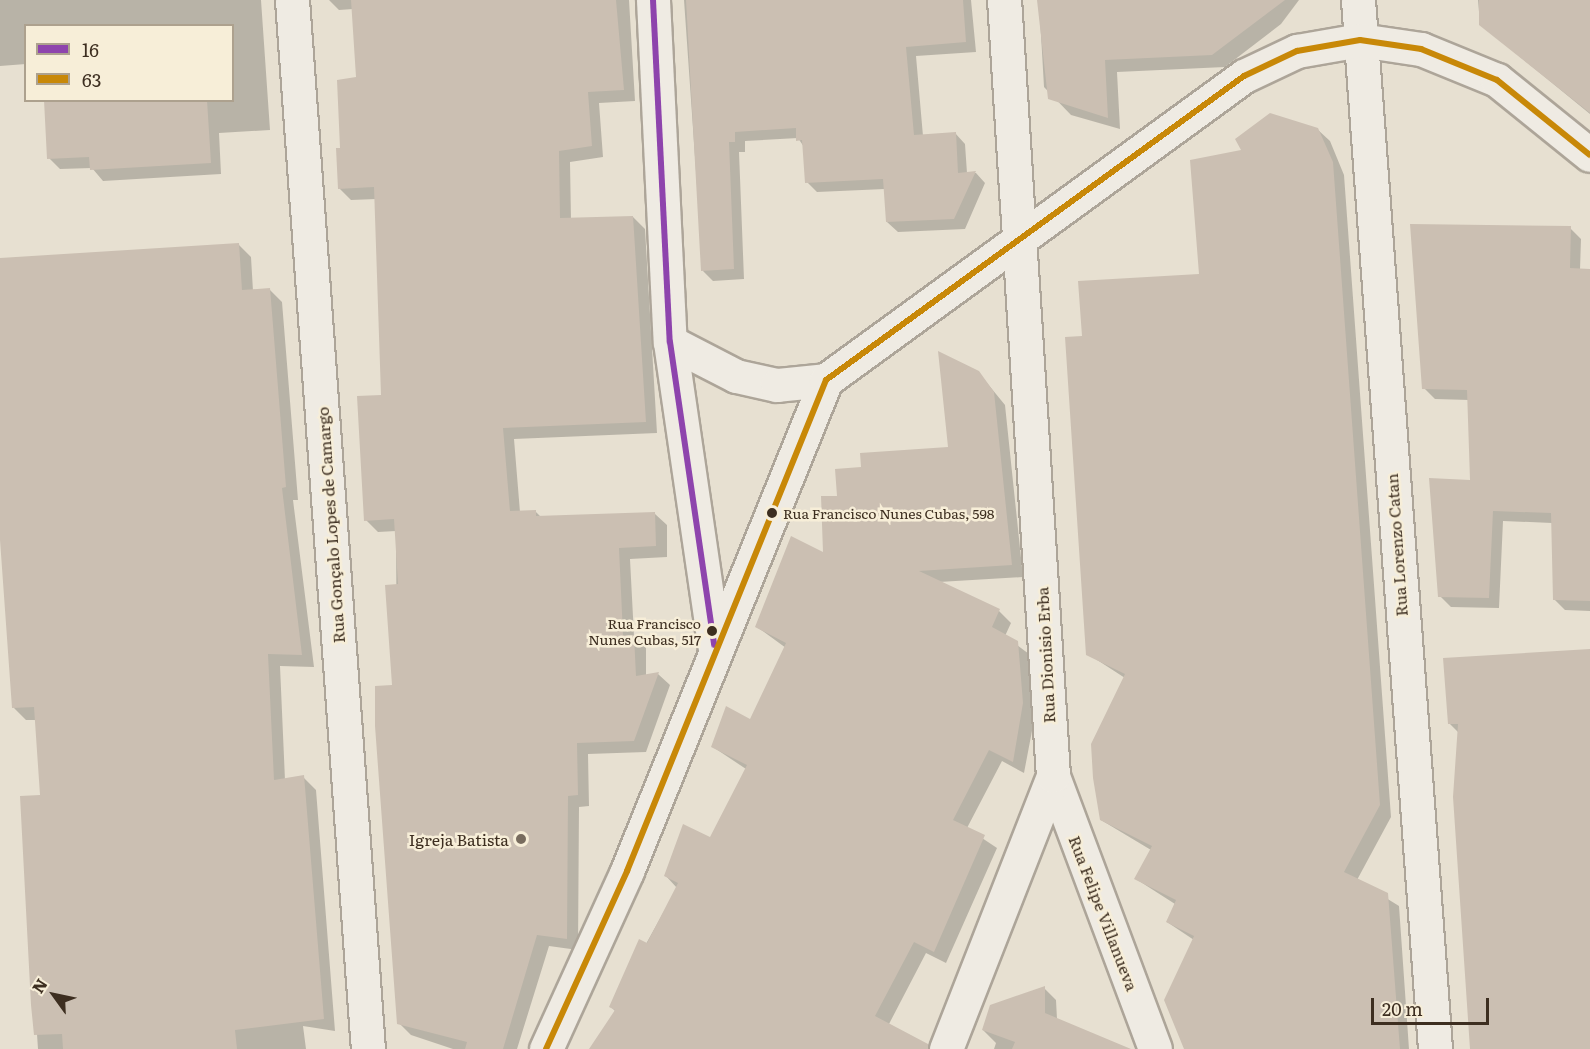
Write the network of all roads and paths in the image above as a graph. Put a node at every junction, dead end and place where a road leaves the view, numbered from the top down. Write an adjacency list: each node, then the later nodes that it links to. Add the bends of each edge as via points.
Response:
1 (292, 0): 12 (street, Rua Gonçalo Lopes de Camargo)
2 (653, 0): 8 (street)
3 (1004, 0): 7 (street, Rua Dionisio Erba)
4 (1358, 0): 5 (street, Rua Lorenzo Catan)
5 (1360, 40): 6 (street, via 1421,50 1497,80); 7 (street, via 1297,51 1244,76); 16 (street, Rua Lorenzo Catan)
6 (1590, 155)
7 (1020, 242): 9 (street); 11 (street, Rua Dionisio Erba)
8 (670, 342): 9 (street, via 736,376 777,385); 10 (street)
9 (826, 380): 10 (street)
10 (714, 645): 13 (street, via 627,871)
11 (1053, 776): 14 (street, Rua Dionisio Erba); 15 (street, Rua Felipe Villanueva)
12 (368, 1049)
13 (546, 1049)
14 (946, 1049)
15 (1155, 1049)
16 (1435, 1049)

